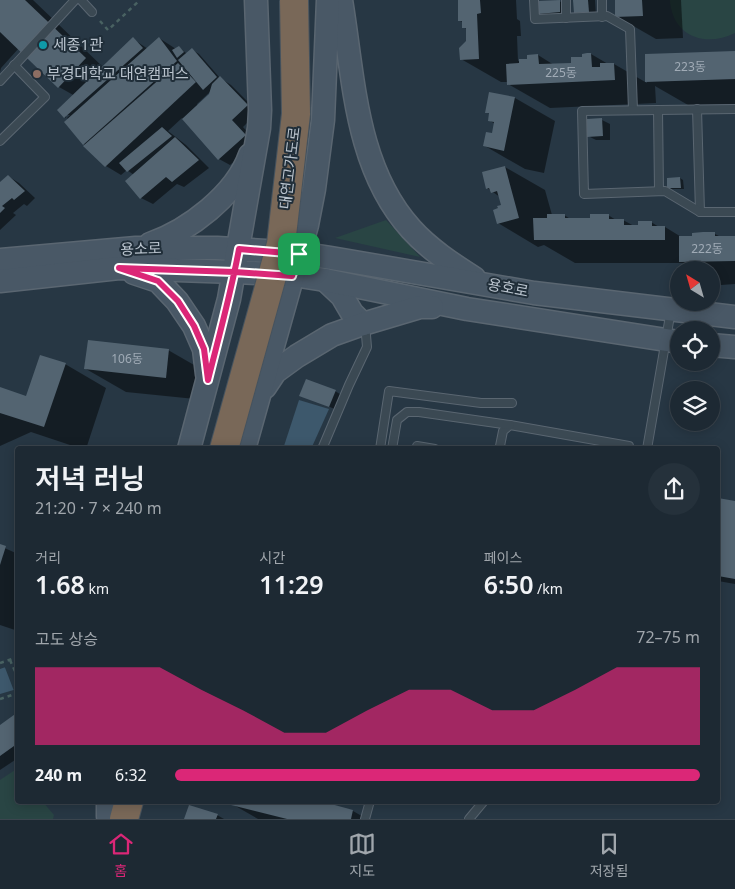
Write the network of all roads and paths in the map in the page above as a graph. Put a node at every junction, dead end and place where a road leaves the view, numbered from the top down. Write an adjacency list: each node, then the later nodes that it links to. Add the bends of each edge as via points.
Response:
1 (75, 0): 15 (lane)
2 (81, 0): 12 (lane)
3 (140, 0): 12 (path, via 108,30)
4 (256, 0): 21 (main road)
5 (276, 0): 51 (highway, 대연고가도로, via 278,115 264,240)
6 (294, 0): 52 (highway, 대연고가도로, bridge, via 296,114 281,244)
7 (328, 0): 28 (main road, via 323,120 314,189 307,225)
8 (341, 0): 35 (main road, via 361,132 377,178 412,230 446,260)
9 (534, 0): 14 (lane, via 534,19)
10 (566, 0): 14 (lane)
11 (602, 0): 13 (lane)
12 (92, 12)
13 (602, 16): 14 (lane); 19 (lane, via 630,29)
14 (566, 18)
15 (14, 65): 16 (lane); 22 (lane, via 45,97)
16 (0, 81)
17 (697, 109): 18 (lane); 20 (lane); 24 (lane)
18 (735, 109)
19 (633, 110): 20 (lane); 23 (lane, via 582,111 584,194)
20 (658, 110): 23 (lane)
21 (259, 128): 26 (main road, via 247,163 215,204 191,224 164,239); 27 (main road)
22 (0, 141)
23 (659, 191): 24 (lane)
24 (700, 212): 25 (lane)
25 (735, 212)
26 (136, 248): 27 (main road, 용소로); 29 (main road, 용소로)
27 (239, 249): 28 (main road, 용소로); 31 (main road)
28 (290, 253): 32 (main road); 35 (main road, 용호로)
29 (0, 260)
30 (119, 268): 31 (main road, 용소로); 34 (main road, 용소로); 45 (main road, via 158,281 178,301 204,349)
31 (235, 272): 32 (main road, 용소로); 45 (main road)
32 (284, 275): 33 (main road, 용호로); 46 (main road)
33 (326, 280): 36 (main road, 용호로); 40 (main road)
34 (0, 281)
35 (481, 283): 37 (main road, 용호로, via 534,293)
36 (466, 308): 40 (main road, via 420,306); 41 (main road, 용호로)
37 (670, 309)
38 (688, 311): 39 (main road, 용호로)
39 (735, 317)
40 (363, 324): 46 (main road, via 332,336 297,356 275,372); 54 (lane, via 367,347)
41 (670, 342)
42 (720, 346): 43 (main road)
43 (735, 347)
44 (670, 351): 59 (lane)
45 (208, 380): 50 (main road)
46 (259, 396): 53 (main road)
47 (512, 404): 55 (lane, via 389,391)
48 (510, 425): 49 (lane); 56 (lane, via 407,412 397,420); 57 (lane, via 503,431)
49 (609, 445): 58 (lane)
50 (190, 446)
51 (208, 446)
52 (225, 446)
53 (245, 446)
54 (323, 446)
55 (380, 446)
56 (393, 446)
57 (500, 446)
58 (630, 446)
59 (648, 446)
60 (15, 659): 61 (path)
61 (11, 661): 62 (path); 63 (path)
62 (0, 663)
63 (15, 671)
64 (15, 695): 65 (path)
65 (0, 699)
66 (129, 804): 69 (main road)
67 (369, 804): 70 (lane)
68 (482, 804): 71 (lane)
69 (116, 811)
70 (366, 819)
71 (469, 819)

